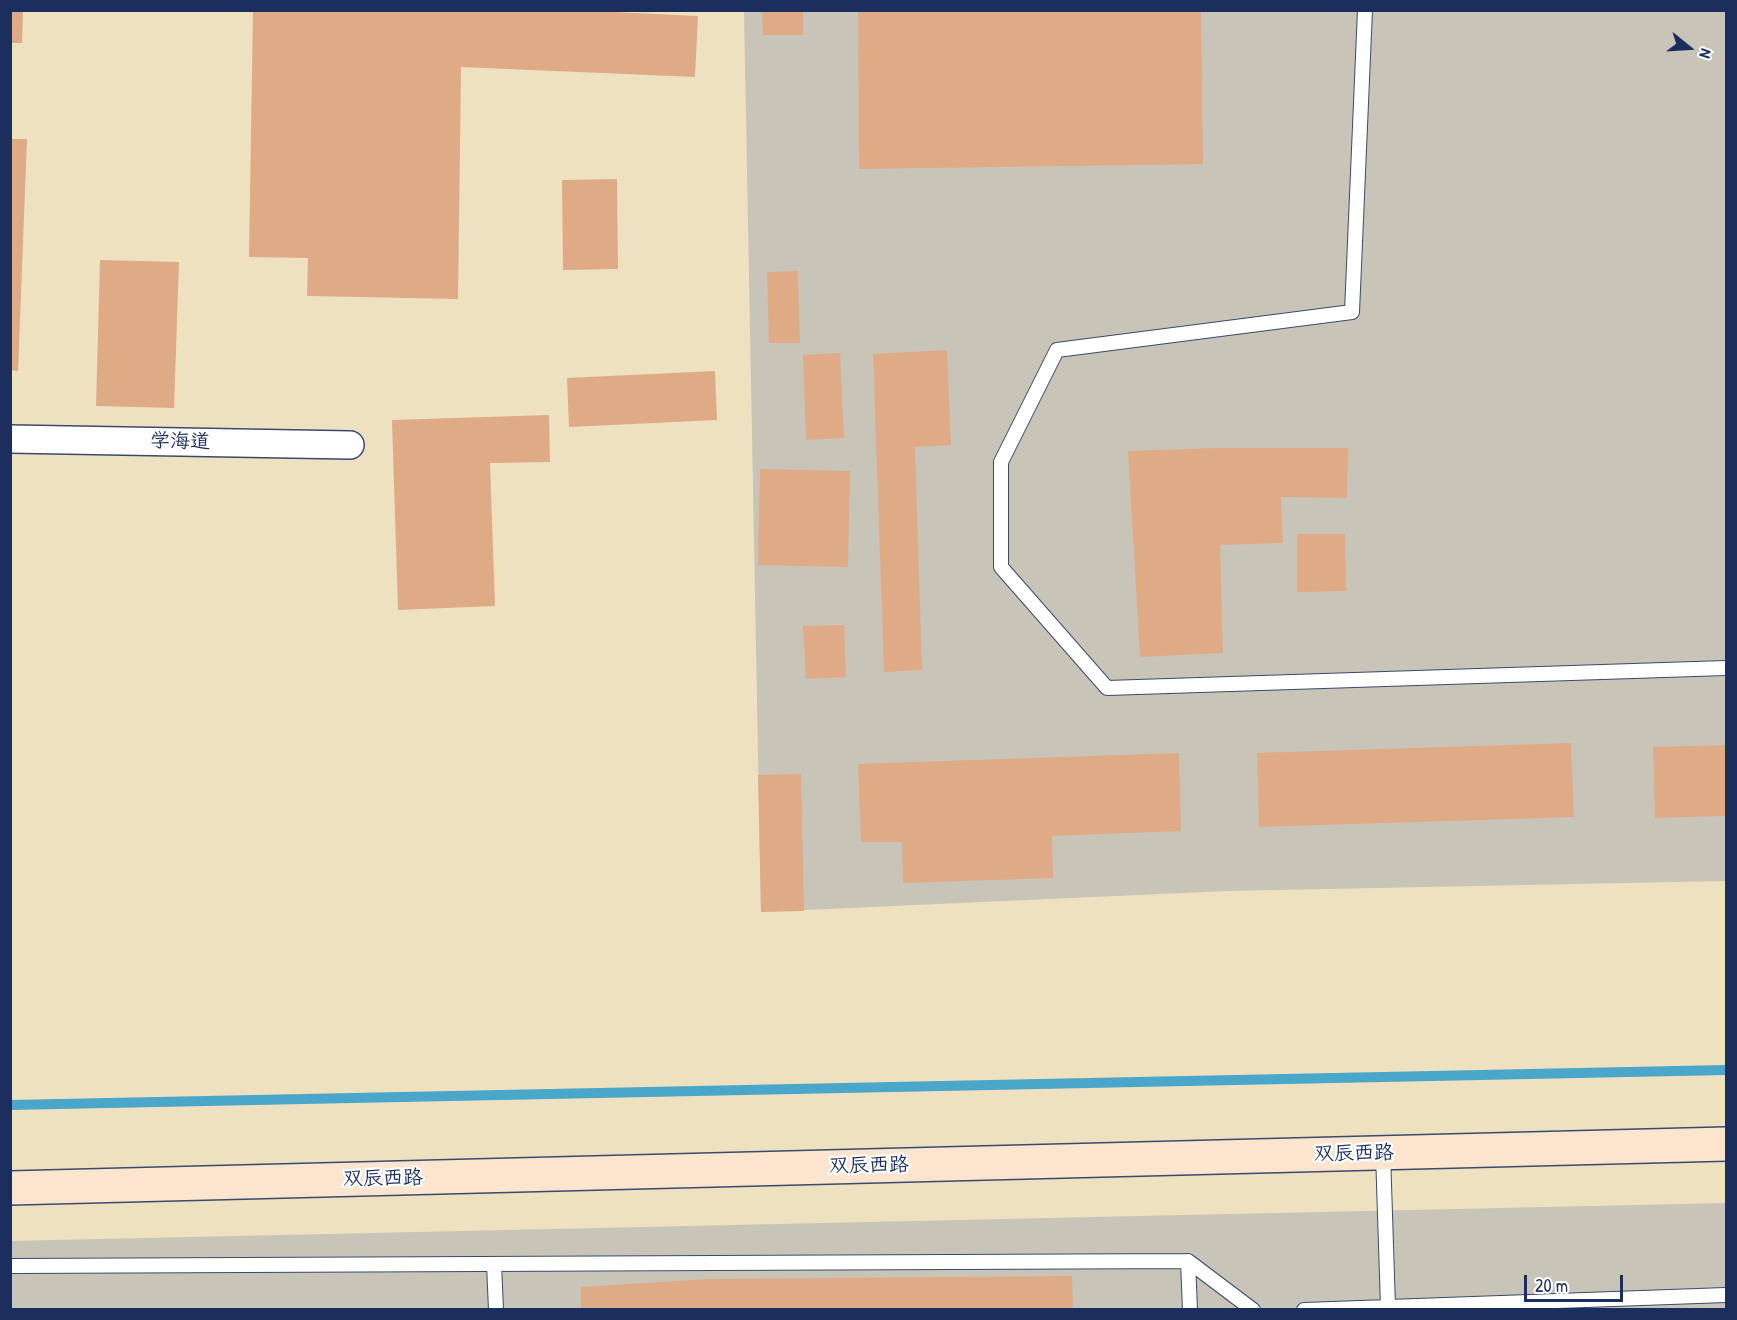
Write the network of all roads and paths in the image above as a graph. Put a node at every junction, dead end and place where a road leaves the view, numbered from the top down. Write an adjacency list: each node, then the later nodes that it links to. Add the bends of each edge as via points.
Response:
1 (1365, 10): 4 (lane, via 1352,312 1057,350 1001,462 1001,567 1107,688)
2 (10, 439): 3 (street, 学海道)
3 (350, 445)
4 (1726, 668)
5 (1726, 1144): 6 (main road, 双辰西路)
6 (1383, 1153): 7 (main road, 双辰西路); 12 (lane)
7 (10, 1188)
8 (1188, 1261): 9 (lane); 14 (lane); 15 (lane)
9 (494, 1264): 10 (lane); 13 (lane)
10 (10, 1266)
11 (1726, 1295): 12 (lane)
12 (1388, 1306): 16 (lane)
13 (495, 1310)
14 (1190, 1310)
15 (1253, 1310)
16 (1304, 1310)

